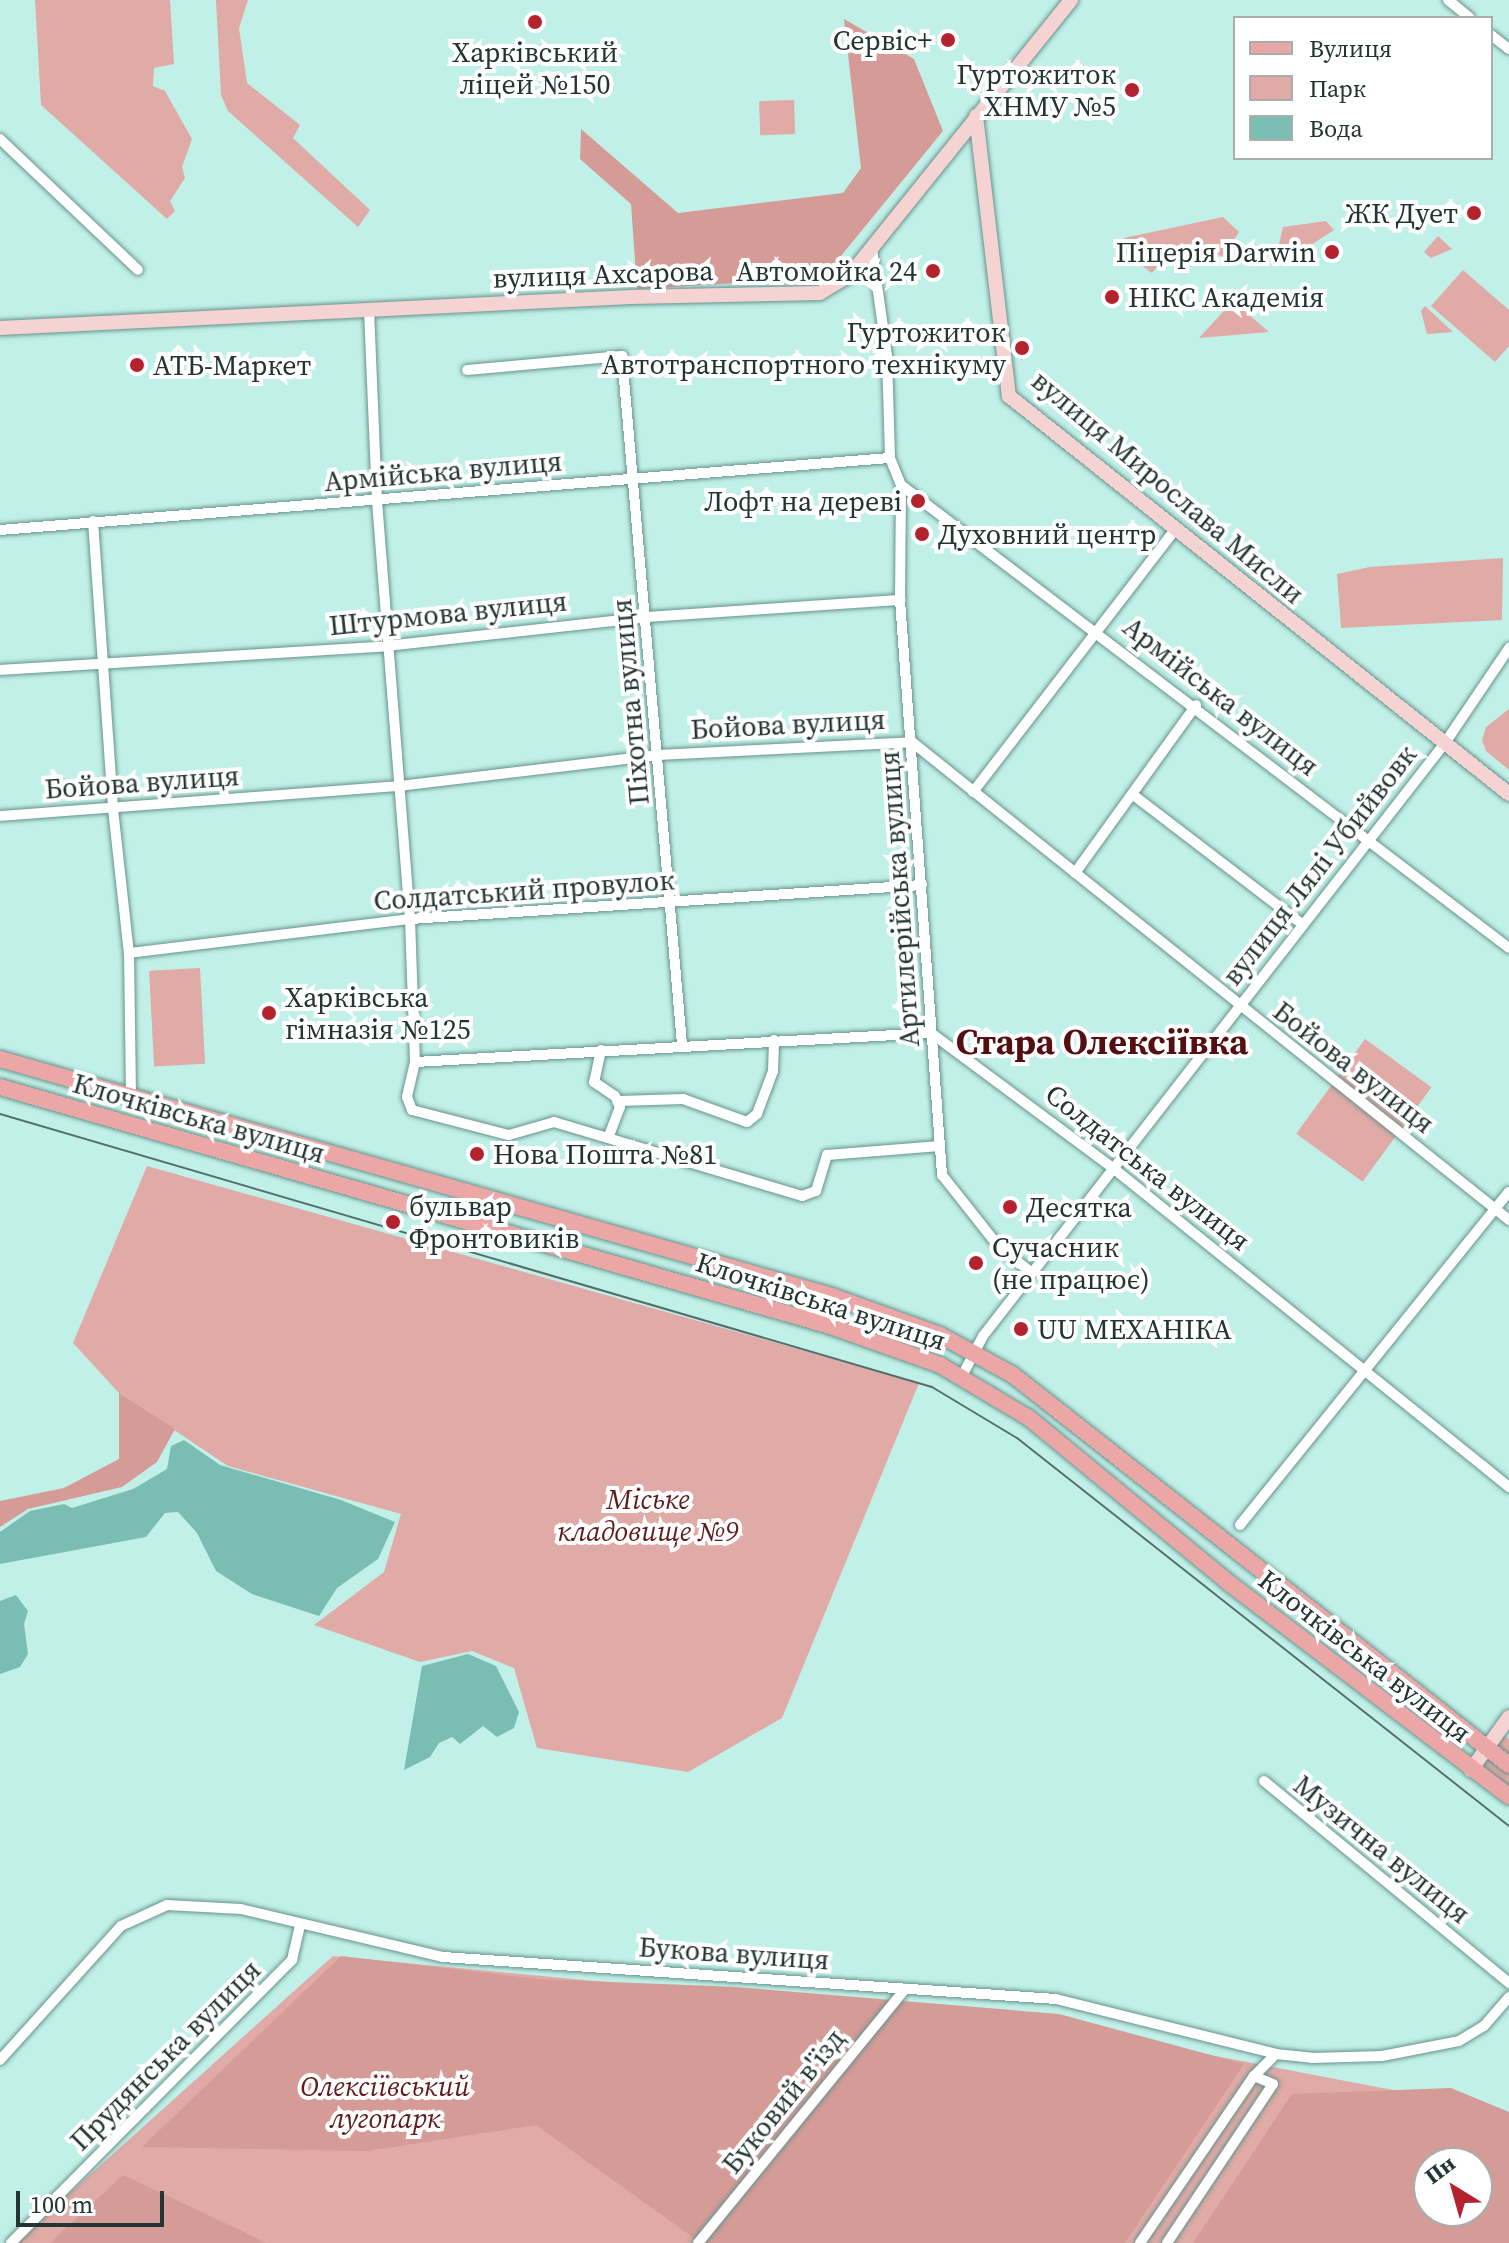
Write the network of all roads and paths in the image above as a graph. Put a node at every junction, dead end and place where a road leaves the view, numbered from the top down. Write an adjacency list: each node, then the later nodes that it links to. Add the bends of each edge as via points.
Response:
1 (1071, 0): 6 (street, вулиця Ахсарова)
2 (1448, 0): 3 (street)
3 (1468, 16)
4 (1493, 37): 5 (street)
5 (1509, 49)
6 (976, 116): 8 (street, вулиця Ахсарова); 19 (street, вулиця Мирослава Мисли, via 1009,396)
7 (0, 139): 9 (street)
8 (872, 249): 10 (street, вулиця Ахсарова, via 838,287 820,293); 13 (street, Артилерійська вулиця, via 887,356)
9 (138, 270)
10 (369, 310): 11 (street, вулиця Ахсарова); 16 (street)
11 (0, 328)
12 (467, 370): 14 (street, Піхотна вулиця, via 622,356)
13 (890, 458): 14 (street, Армійська вулиця); 15 (street, Артилерійська вулиця)
14 (635, 479): 16 (street, Армійська вулиця); 21 (street, Піхотна вулиця)
15 (901, 485): 20 (street, Артилерійська вулиця); 22 (street, Армійська вулиця)
16 (377, 501): 17 (street, Армійська вулиця); 23 (street)
17 (93, 521): 18 (street, Армійська вулиця); 25 (street)
18 (0, 530)
19 (1174, 531): 22 (street); 29 (street, вулиця Мирослава Мисли)
20 (900, 600): 21 (street, Штурмова вулиця); 28 (street, Артилерійська вулиця)
21 (648, 617): 23 (street, Штурмова вулиця); 30 (street, Піхотна вулиця)
22 (1097, 631): 27 (street, Армійська вулиця); 32 (street)
23 (387, 646): 25 (street, Штурмова вулиця); 31 (street)
24 (1509, 648): 29 (street, вулиця Лялі Убийвовк)
25 (103, 665): 26 (street, Штурмова вулиця); 35 (street)
26 (0, 670)
27 (1196, 705): 33 (street); 37 (street, Армійська вулиця)
28 (912, 742): 30 (street, Бойова вулиця); 32 (street, Бойова вулиця); 39 (street, Артилерійська вулиця)
29 (1445, 743): 34 (street, вулиця Мирослава Мисли); 37 (street, вулиця Лялі Убийвовк)
30 (658, 755): 31 (street, Бойова вулиця); 40 (street, Піхотна вулиця)
31 (399, 786): 35 (street, Бойова вулиця); 41 (street)
32 (973, 792): 38 (street, Бойова вулиця)
33 (1132, 794): 38 (street); 42 (street)
34 (1509, 794)
35 (113, 809): 36 (street, Бойова вулиця); 44 (street)
36 (0, 816)
37 (1367, 840): 42 (street, вулиця Лялі Убийвовк); 43 (street, Армійська вулиця)
38 (1075, 873): 45 (street, Бойова вулиця)
39 (922, 885): 40 (street, Солдатський провулок); 46 (street, Артилерійська вулиця)
40 (670, 905): 41 (street, Солдатський провулок); 48 (street, Піхотна вулиця)
41 (410, 919): 44 (street, Солдатський провулок); 51 (street)
42 (1302, 924): 45 (street, вулиця Лялі Убийвовк)
43 (1509, 948)
44 (129, 953): 53 (street)
45 (1239, 1006): 57 (street, вулиця Лялі Убийвовк); 59 (street, Бойова вулиця)
46 (931, 1033): 47 (street); 56 (street, Артилерійська вулиця); 57 (street, Солдатська вулиця)
47 (774, 1040): 48 (street); 54 (street, via 773,1071 757,1114 747,1122 683,1099)
48 (682, 1044): 49 (street)
49 (601, 1050): 51 (street); 54 (street, via 594,1082)
50 (0, 1059): 53 (main road, Клочківська вулиця)
51 (415, 1062): 55 (street, via 407,1097 419,1114 509,1135 554,1122)
52 (0, 1087): 64 (main road, Клочківська вулиця, via 830,1326)
53 (131, 1096): 62 (main road, Клочківська вулиця, via 832,1296 904,1319)
54 (619, 1101): 55 (street)
55 (608, 1138): 56 (street, via 802,1196 816,1191 827,1155)
56 (940, 1146): 61 (street, Артилерійська вулиця, via 944,1184 999,1247)
57 (1113, 1168): 61 (street, вулиця Лялі Убийвовк); 63 (street, Солдатська вулиця)
58 (1509, 1192): 59 (street)
59 (1495, 1209): 60 (street, Бойова вулиця); 63 (street)
60 (1509, 1220)
61 (1032, 1273): 62 (street, вулиця Лялі Убийвовк)
62 (974, 1351): 64 (street, вулиця Лялі Убийвовк); 68 (main road, Клочківська вулиця, via 1070,1419)
63 (1366, 1368): 65 (street, Солдатська вулиця, via 1388,1393); 66 (street)
64 (962, 1376): 70 (main road, Клочківська вулиця, via 1029,1418 1229,1583)
65 (1509, 1487)
66 (1240, 1525)
67 (1509, 1717): 68 (street)
68 (1486, 1748): 69 (main road, Клочківська вулиця); 70 (street)
69 (1509, 1765)
70 (1471, 1770): 72 (main road, Клочківська вулиця)
71 (1264, 1781): 74 (street, Музична вулиця)
72 (1509, 1796)
73 (300, 1924): 75 (street, Букова вулиця, via 443,1957); 78 (street, Букова вулиця, via 209,1904 167,1905 143,1913 121,1926); 80 (street, Прудянська вулиця, via 292,1960)
74 (1509, 1983)
75 (905, 1989): 77 (street, Букова вулиця, via 1056,1999); 81 (street, Буковий в'їзд)
76 (1509, 1997): 77 (street, Букова вулиця, via 1484,2026 1430,2050 1340,2058)
77 (1276, 2054): 79 (street)
78 (0, 2060)
79 (1254, 2076): 82 (street); 83 (street, via 1273,2084)
80 (11, 2243)
81 (698, 2243)
82 (1140, 2243)
83 (1167, 2243)

